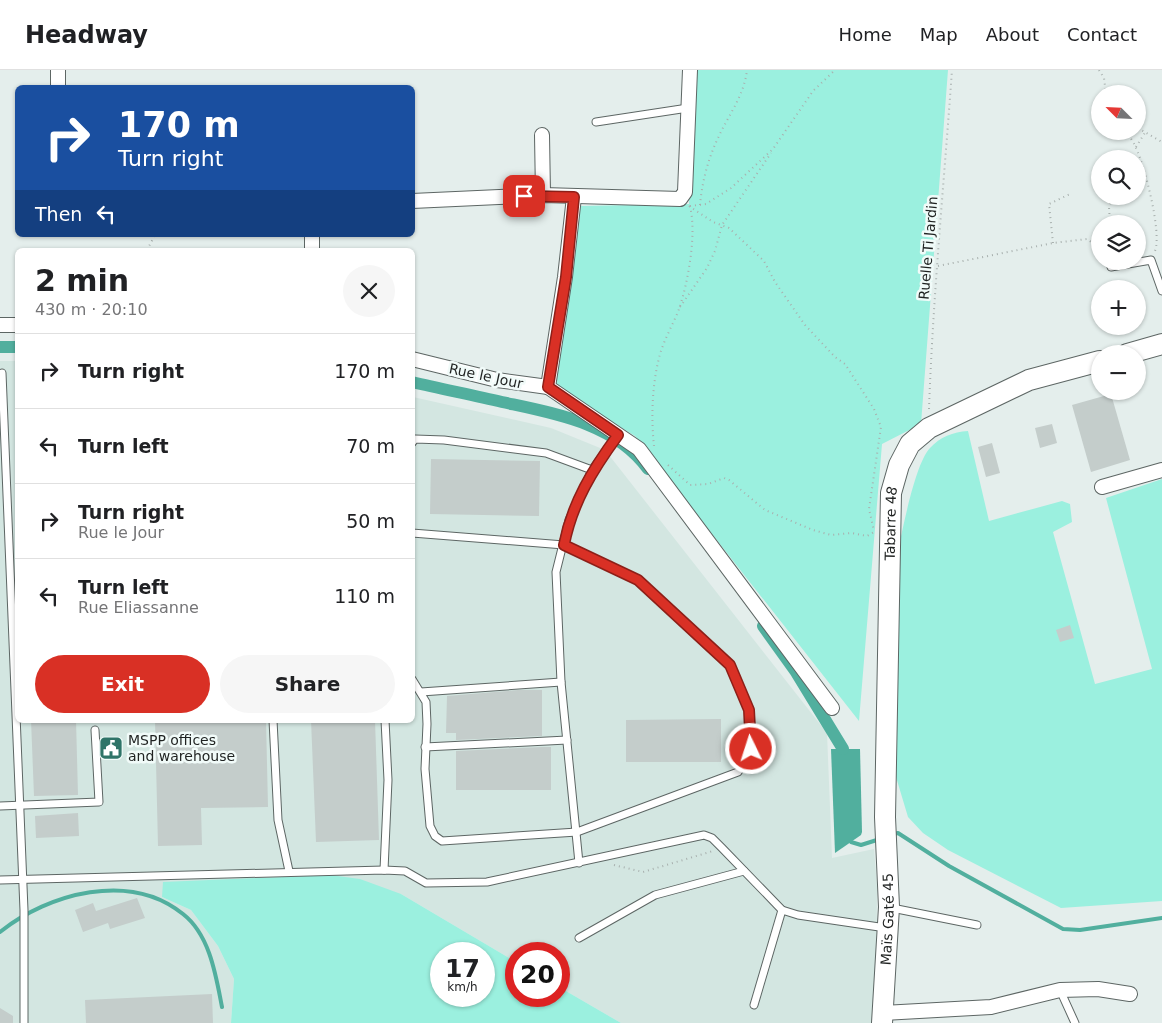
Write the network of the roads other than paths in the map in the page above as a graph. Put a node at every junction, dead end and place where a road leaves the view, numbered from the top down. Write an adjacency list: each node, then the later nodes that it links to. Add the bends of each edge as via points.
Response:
1 (58, 70): 3 (street)
2 (690, 70): 4 (street)
3 (58, 85)
4 (688, 108): 5 (lane); 8 (street, via 685,202)
5 (596, 122)
6 (542, 135): 7 (street)
7 (543, 195): 8 (street); 9 (street)
8 (574, 197): 19 (street, via 566,277)
9 (415, 201)
10 (1146, 261): 11 (lane, via 1151,260)
11 (1162, 291)
12 (0, 326): 13 (street)
13 (15, 326)
14 (1162, 344): 15 (street)
15 (1146, 349)
16 (415, 360): 19 (street, Rue le Jour, via 497,380)
17 (1091, 363): 43 (street, Tabarre 48, via 1029,380 928,428 910,444 899,465 891,493)
18 (2, 372): 28 (lane)
19 (548, 387): 20 (street)
20 (618, 435): 22 (lane); 34 (street, via 639,450)
21 (415, 441): 22 (lane, via 444,440 546,454)
22 (592, 470): 26 (lane, via 569,520)
23 (1162, 470): 24 (street)
24 (1102, 487)
25 (415, 534): 26 (lane)
26 (564, 545): 31 (lane, via 556,572); 44 (lane, via 638,580 730,665 749,710 751,749 738,772)
27 (0, 548): 28 (lane)
28 (10, 548): 29 (lane)
29 (14, 584): 30 (lane)
30 (15, 621)
31 (561, 682): 33 (lane); 39 (lane)
32 (415, 684): 33 (lane)
33 (421, 692): 40 (lane, via 427,711)
34 (832, 708)
35 (18, 723): 41 (lane)
36 (274, 723): 47 (lane, via 278,820)
37 (385, 723): 46 (lane, via 388,780)
38 (95, 730): 41 (lane, via 99,802)
39 (567, 740): 40 (lane); 44 (lane)
40 (425, 747): 44 (lane, via 430,826 442,841)
41 (20, 805): 42 (lane); 49 (lane)
42 (0, 806)
43 (884, 817): 51 (street, Maïs Gaté 45)
44 (577, 832): 45 (lane)
45 (579, 863): 46 (lane, via 487,882 426,883 405,871); 48 (lane, via 704,834)
46 (384, 870): 47 (lane)
47 (289, 871): 49 (lane)
48 (744, 871): 52 (lane); 55 (lane, via 655,895)
49 (22, 879): 50 (lane); 60 (lane)
50 (0, 880)
51 (889, 907): 53 (lane); 54 (street, Maïs Gaté 45)
52 (782, 910): 54 (lane, via 798,916); 58 (lane)
53 (977, 924)
54 (887, 928): 59 (street, Maïs Gaté 45)
55 (579, 938)
56 (1060, 990): 57 (street, via 1098,989); 59 (street, via 991,1007); 61 (lane)
57 (1130, 994)
58 (754, 1005)
59 (882, 1018)
60 (24, 1023)
61 (1075, 1023)

